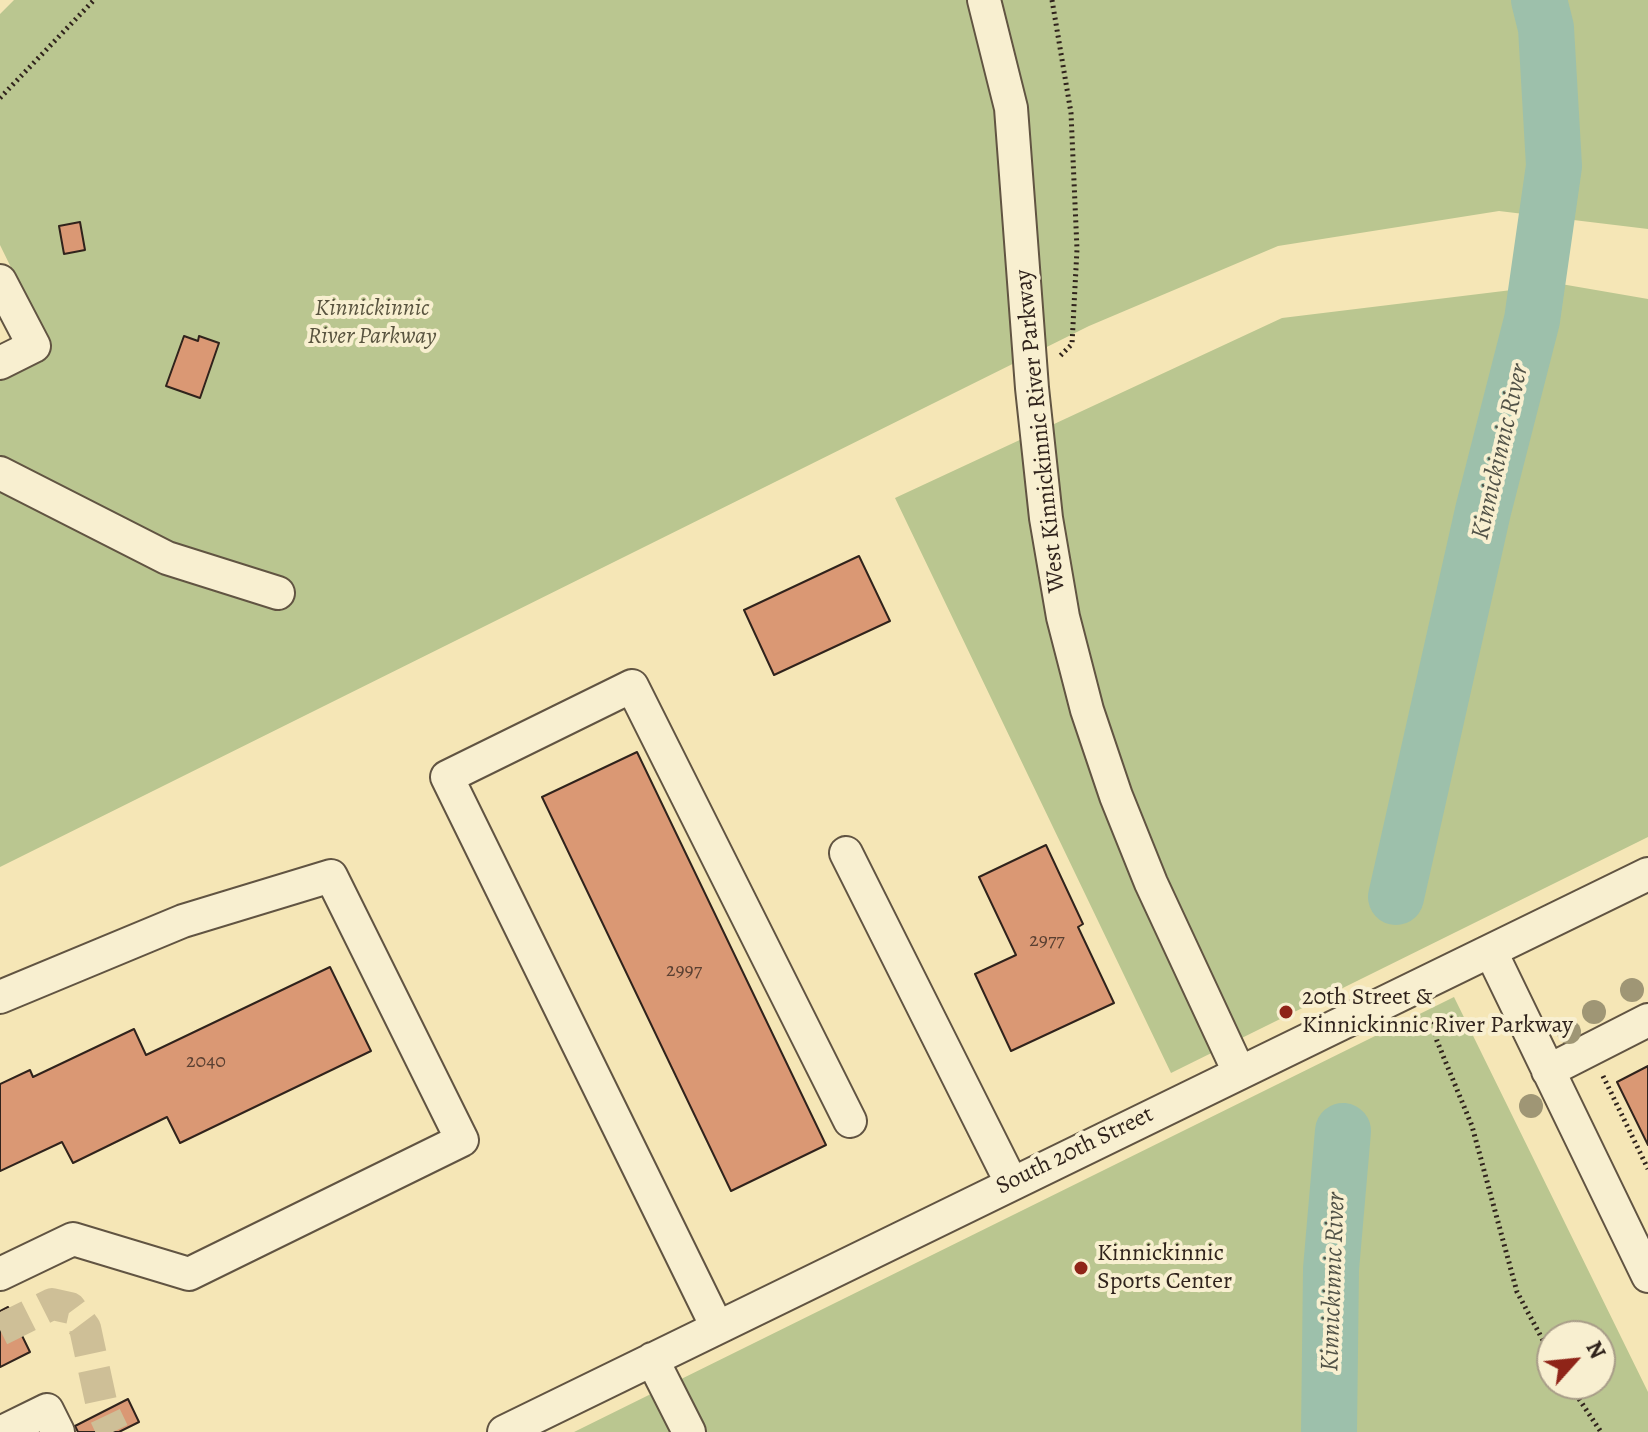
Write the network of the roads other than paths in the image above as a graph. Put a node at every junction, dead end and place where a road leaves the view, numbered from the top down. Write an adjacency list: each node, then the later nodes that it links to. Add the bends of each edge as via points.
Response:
1 (984, 0): 12 (street, West Kinnickinnic River Parkway, via 1011,108 1030,370 1063,617 1087,710 1151,883)
2 (0, 281): 3 (street, via 34,346)
3 (0, 363)
4 (0, 473): 5 (street, via 167,558)
5 (278, 593)
6 (846, 853): 14 (street)
7 (1648, 874): 8 (street, South 20th Street)
8 (1491, 952): 11 (street); 12 (street, South 20th Street)
9 (0, 997): 15 (street, via 183,921 331,876 462,1140 189,1274 73,1239)
10 (1648, 1020): 11 (street)
11 (1548, 1071): 16 (street)
12 (1239, 1072): 14 (street, South 20th Street)
13 (850, 1121): 17 (street, via 632,686 447,777)
14 (1011, 1182): 17 (street, South 20th Street)
15 (0, 1274)
16 (1648, 1276)
17 (717, 1327): 18 (street, South 20th Street)
18 (652, 1359): 21 (street, South 20th Street); 22 (street)
19 (2, 1432): 20 (street, via 47,1410)
20 (58, 1432)
21 (504, 1432)
22 (689, 1432)

